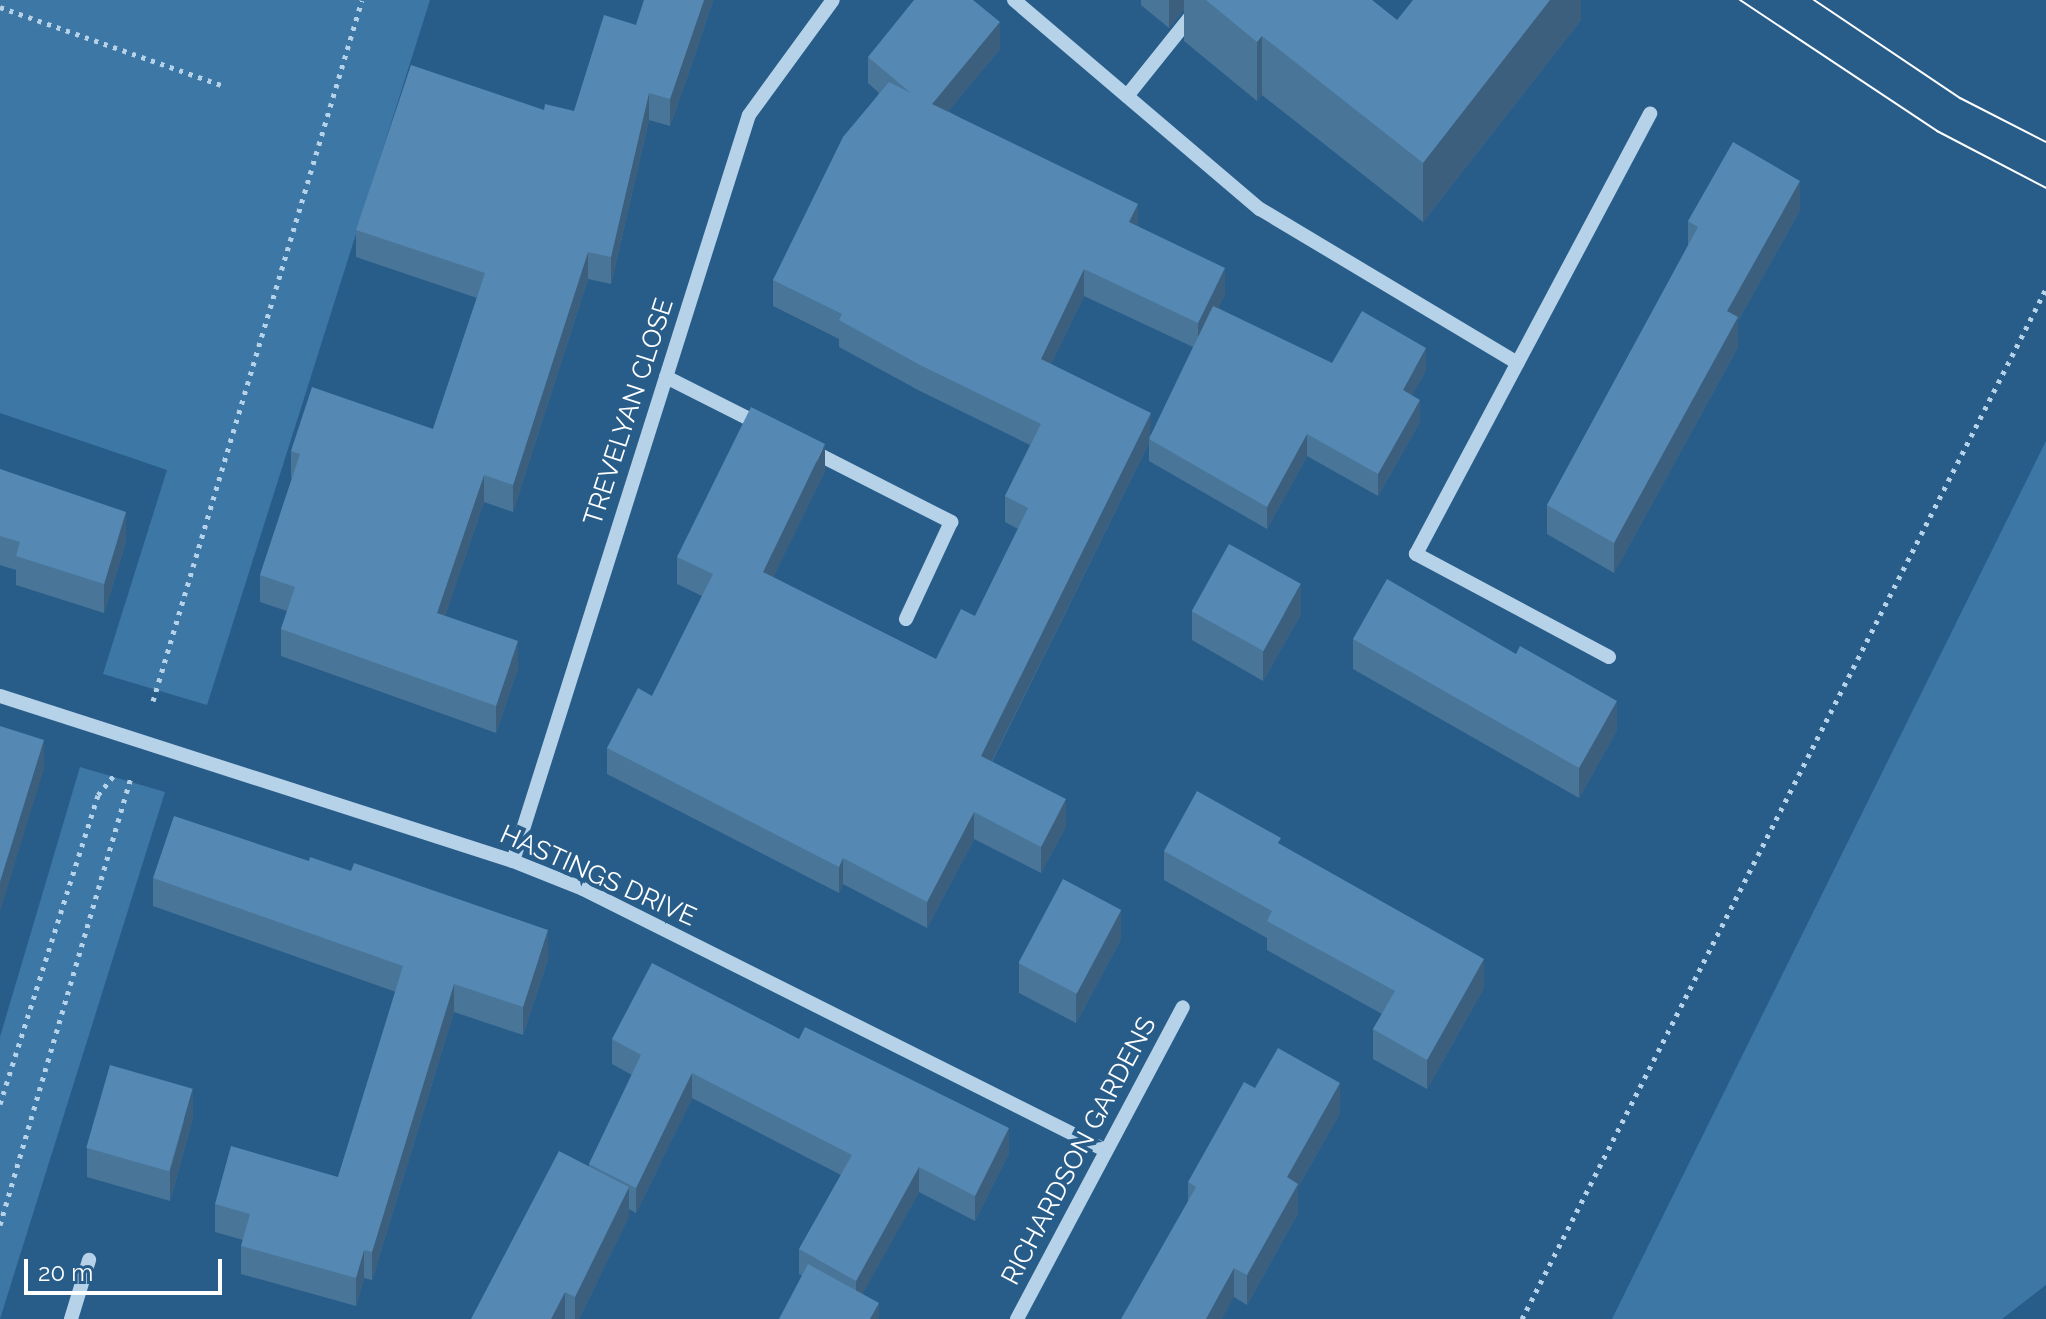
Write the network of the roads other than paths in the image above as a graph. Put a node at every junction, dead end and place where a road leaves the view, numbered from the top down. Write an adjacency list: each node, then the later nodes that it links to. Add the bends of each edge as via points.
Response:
1 (833, 0): 7 (street, TREVELYAN CLOSE, via 749,115)
2 (1014, 0): 4 (street)
3 (1204, 0): 4 (street)
4 (1127, 96): 6 (street, via 1260,209)
5 (1650, 113): 6 (street)
6 (1517, 363): 9 (street, via 1416,554)
7 (666, 377): 8 (street, via 951,522); 11 (street, TREVELYAN CLOSE)
8 (906, 619)
9 (1609, 657)
10 (0, 696): 11 (street, HASTINGS DRIVE)
11 (513, 861): 13 (street, HASTINGS DRIVE, via 583,889)
12 (1183, 1007): 13 (street, RICHARDSON GARDENS)
13 (1105, 1150): 16 (street, RICHARDSON GARDENS)
14 (89, 1260): 15 (street)
15 (71, 1319)
16 (1017, 1319)

